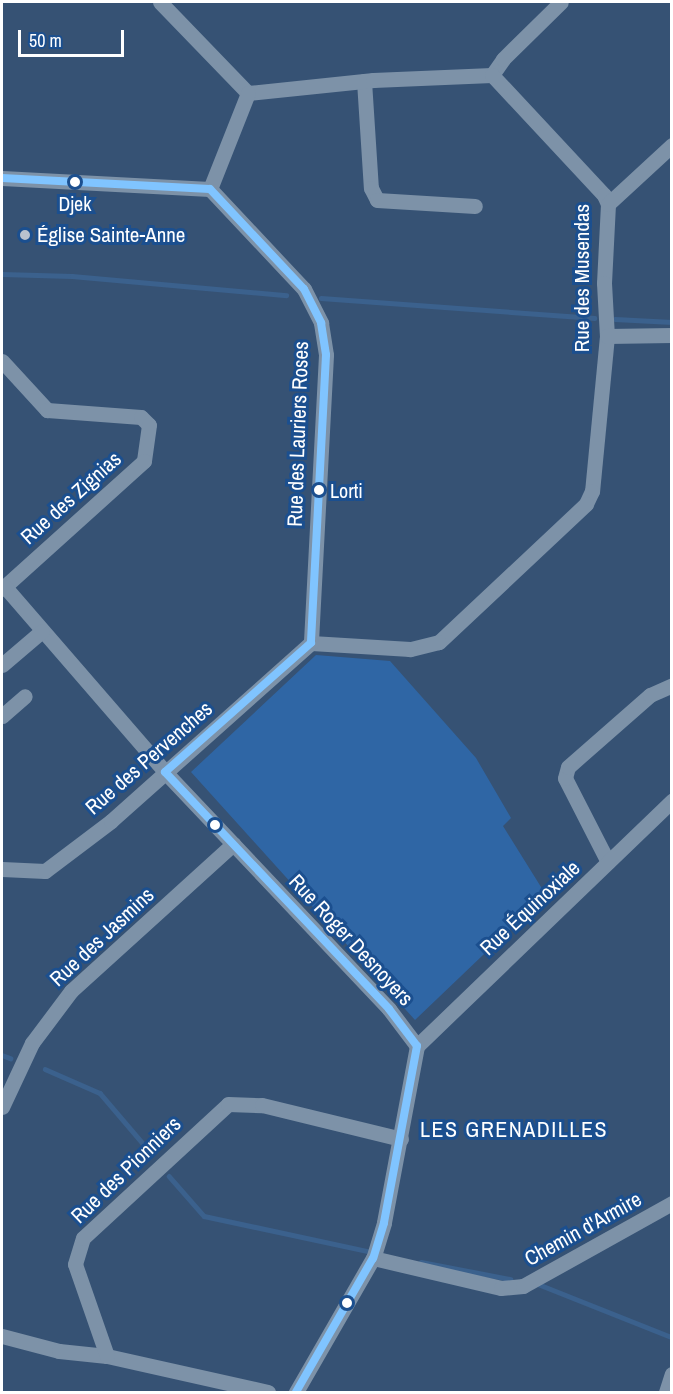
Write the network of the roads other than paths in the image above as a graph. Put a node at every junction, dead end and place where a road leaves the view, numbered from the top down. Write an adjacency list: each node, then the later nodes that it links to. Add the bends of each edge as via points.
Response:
1 (159, 2): 5 (street)
2 (561, 2): 3 (street)
3 (492, 75): 4 (street); 9 (street, Rue des Musendas)
4 (364, 81): 5 (street); 10 (street, via 371,188 377,200)
5 (248, 93): 8 (street)
6 (672, 145): 9 (street)
7 (2, 178): 8 (street)
8 (210, 189): 16 (street, Rue des Lauriers Roses, via 304,289 321,322 326,355)
9 (608, 204): 12 (street, Rue des Musendas, via 604,283)
10 (475, 206)
11 (672, 335): 12 (street)
12 (607, 336): 16 (street, Rue des Musendas, via 592,491 586,504 439,642 410,649)
13 (2, 361): 14 (street, Rue des Zignias, via 47,410 141,417 149,425 144,461)
14 (3, 588): 15 (street, Rue Roger Desnoyers)
15 (42, 631): 17 (street); 21 (street, Rue Roger Desnoyers)
16 (311, 643): 21 (street, Rue des Pervenches)
17 (2, 665)
18 (672, 685): 24 (street, via 650,695 568,767 565,778)
19 (25, 696): 20 (street)
20 (4, 709)
21 (165, 772): 23 (street, Rue Roger Desnoyers); 25 (street, Rue des Pervenches, via 111,821 45,871)
22 (672, 801): 24 (street, Rue Équinoxiale)
23 (233, 844): 26 (street, Rue Roger Desnoyers, via 389,1009); 27 (street, Rue des Jasmins, via 71,991 32,1043)
24 (608, 862): 26 (street, Rue Équinoxiale)
25 (2, 869)
26 (417, 1046): 28 (street)
27 (2, 1107)
28 (401, 1139): 30 (street); 32 (street, Rue des Pionniers, via 273,1107 228,1104 83,1238 75,1264)
29 (672, 1203): 30 (street, Chemin d'Armire, via 523,1286 501,1288)
30 (373, 1258): 35 (street)
31 (2, 1336): 32 (street, via 59,1351)
32 (107, 1356): 34 (street)
33 (672, 1374): 36 (street)
34 (268, 1392)
35 (296, 1392)
36 (666, 1392)

